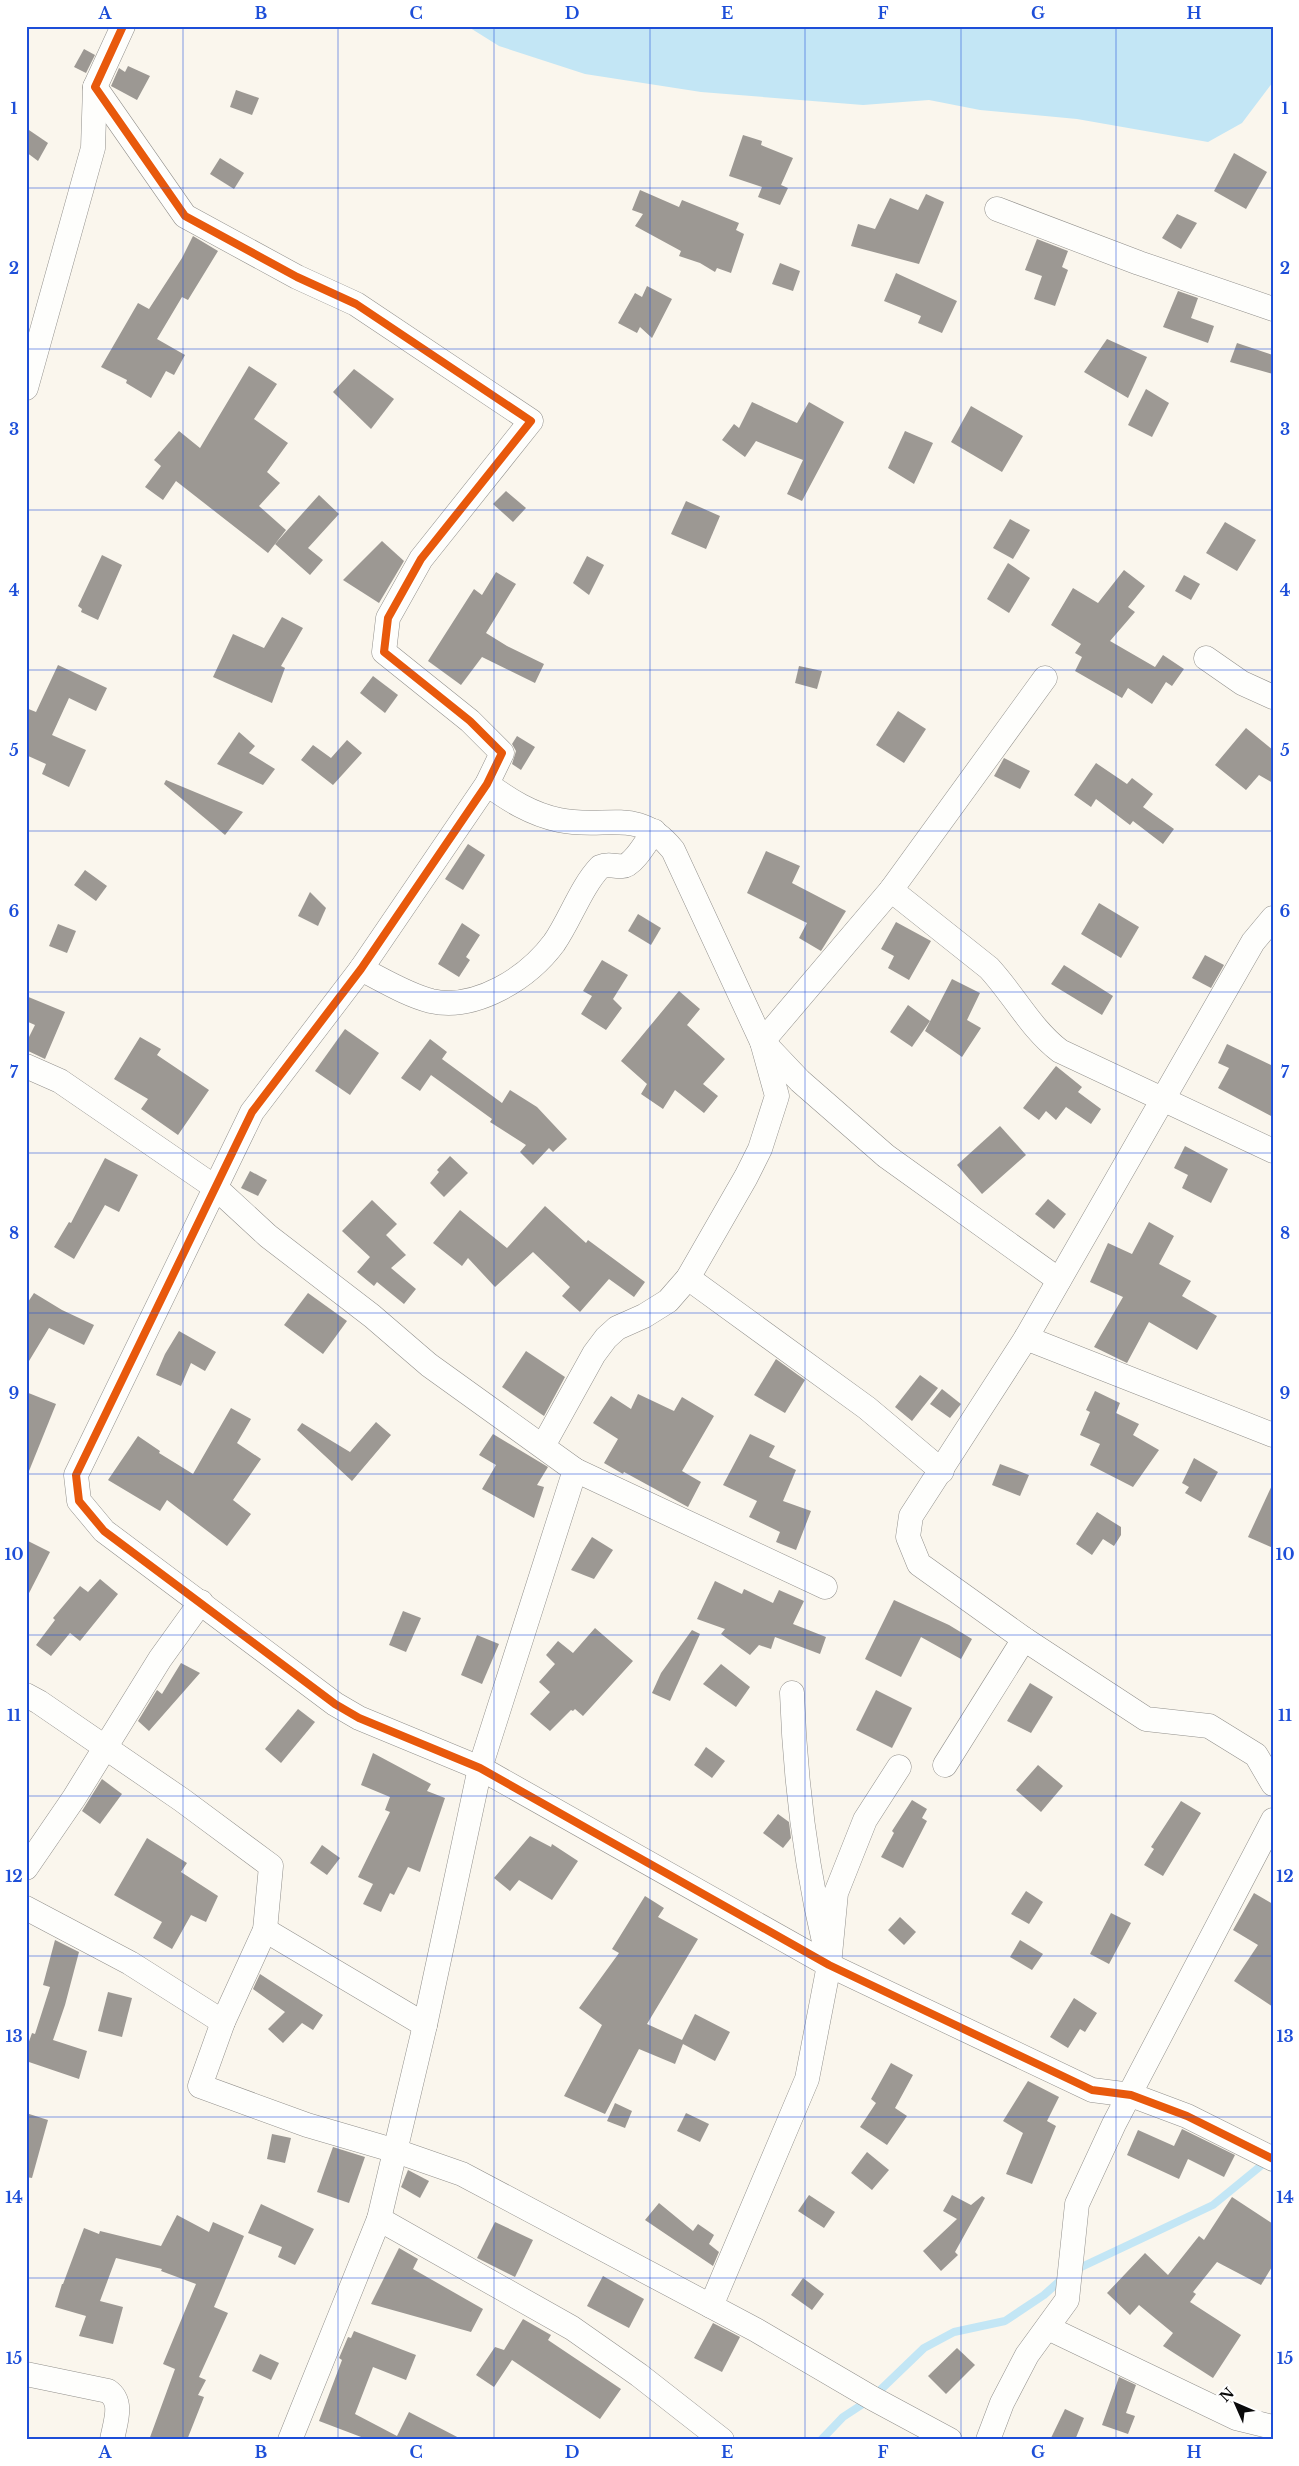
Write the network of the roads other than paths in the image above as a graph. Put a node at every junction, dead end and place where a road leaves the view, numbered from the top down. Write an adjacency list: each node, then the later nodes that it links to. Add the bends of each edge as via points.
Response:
1 (123, 26): 2 (street)
2 (95, 87): 5 (street, via 93,148); 10 (street, via 185,216 297,277 356,304 531,421 421,559 388,618 384,652 470,721 502,754)
3 (997, 209): 4 (street)
4 (1273, 309)
5 (35, 328): 6 (street)
6 (26, 388)
7 (1206, 658): 9 (street, via 1242,683)
8 (1045, 678): 12 (street)
9 (1273, 697)
10 (487, 784): 11 (street, via 520,806 559,820 602,824 624,821); 14 (street)
11 (654, 831): 14 (street, via 630,863 605,865 596,871 553,944 520,975 485,995 461,1002 431,1001); 15 (street, via 673,850)
12 (891, 890): 15 (street); 17 (street, via 989,968 1046,1041 1060,1051)
13 (1273, 918): 17 (street, via 1254,942)
14 (361, 969): 19 (street, via 252,1112)
15 (762, 1042): 20 (street, via 777,1096 771,1118 746,1177); 21 (street, via 800,1081 886,1156)
16 (26, 1066): 19 (street, via 60,1081)
17 (1162, 1098): 18 (street); 21 (street)
18 (1273, 1151)
19 (216, 1188): 24 (street, via 268,1236 372,1316 429,1365); 28 (street, via 76,1476 79,1501 104,1531)
20 (688, 1278): 24 (street, via 668,1301 617,1328 606,1338); 26 (street, via 867,1408)
21 (1059, 1280): 22 (street)
22 (1026, 1338): 23 (street); 26 (street)
23 (1273, 1435)
24 (543, 1446): 25 (street)
25 (575, 1470): 27 (street); 35 (street)
26 (942, 1471): 29 (street, via 911,1516 908,1537 913,1552 919,1564)
27 (824, 1587)
28 (201, 1602): 32 (street, via 160,1659); 35 (street, via 335,1704 359,1718)
29 (1024, 1639): 33 (street); 36 (street, via 1146,1719 1208,1726 1256,1755)
30 (792, 1693): 41 (street, via 798,1794)
31 (26, 1695): 32 (street)
32 (105, 1748): 38 (street); 40 (street, via 271,1866)
33 (945, 1765)
34 (899, 1767): 41 (street, via 865,1820 836,1892)
35 (480, 1768): 41 (street); 43 (street)
36 (1273, 1784)
37 (1273, 1820): 44 (street)
38 (26, 1868)
39 (26, 1908): 42 (street, via 130,1963)
40 (265, 1930): 42 (street); 43 (street)
41 (829, 1965): 44 (street, via 1092,2090); 48 (street, via 806,2079)
42 (223, 2022): 45 (street, via 200,2086 307,2125)
43 (425, 2025): 45 (street)
44 (1131, 2095): 46 (street, via 1187,2116); 49 (street, via 1077,2204 1067,2300)
45 (396, 2151): 47 (street); 48 (street, via 462,2174)
46 (1273, 2159)
47 (379, 2220): 53 (street); 54 (street, via 572,2328)
48 (711, 2306): 55 (street)
49 (1048, 2328): 51 (street, via 1236,2418); 56 (street, via 1023,2363 1002,2403)
50 (26, 2374): 52 (street, via 108,2391 115,2396 118,2404)
51 (1273, 2427)
52 (112, 2440)
53 (290, 2440)
54 (722, 2440)
55 (950, 2440)
56 (988, 2440)

